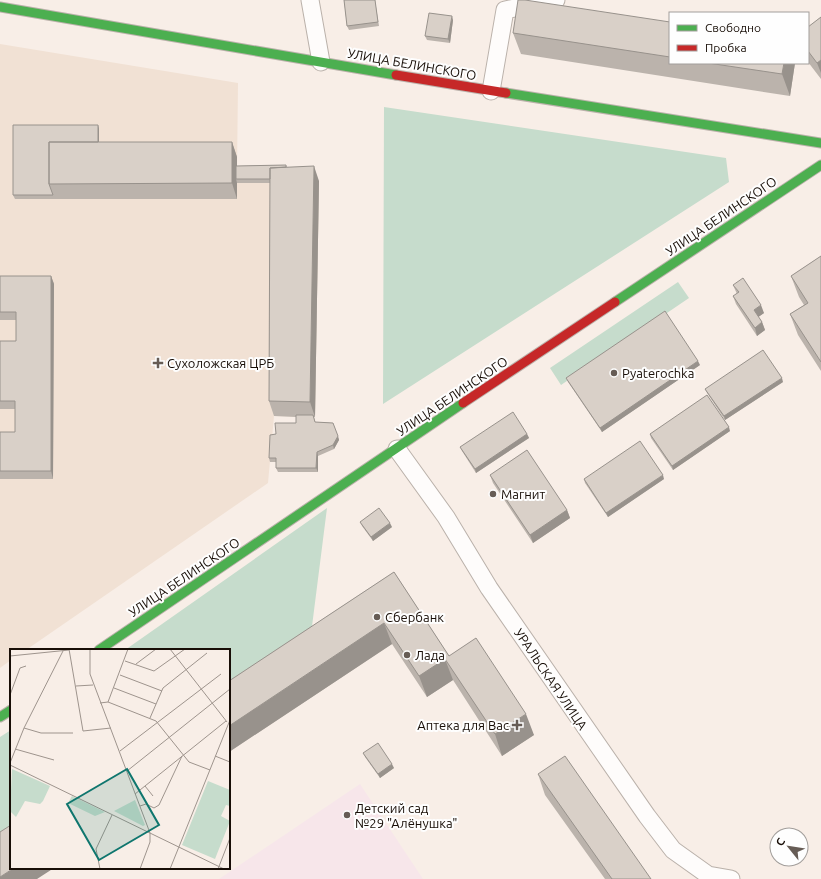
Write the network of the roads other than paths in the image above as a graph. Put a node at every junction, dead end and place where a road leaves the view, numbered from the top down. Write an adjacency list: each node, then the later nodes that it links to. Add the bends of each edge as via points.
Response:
1 (310, 0): 4 (street)
2 (556, 0): 5 (street, via 505,10)
3 (8, 5): 4 (main road, УЛИЦА БЕЛИНСКОГО)
4 (321, 62): 5 (main road, УЛИЦА БЕЛИНСКОГО)
5 (491, 91): 6 (main road, УЛИЦА БЕЛИНСКОГО)
6 (821, 143)
7 (821, 165): 8 (main road, УЛИЦА БЕЛИНСКОГО)
8 (397, 449): 9 (main road, УЛИЦА БЕЛИНСКОГО); 12 (street, УРАЛЬСКАЯ УЛИЦА, via 446,517 489,588 642,810 673,850 708,875)
9 (100, 649)
10 (10, 711): 11 (main road)
11 (0, 717)
12 (731, 879)

